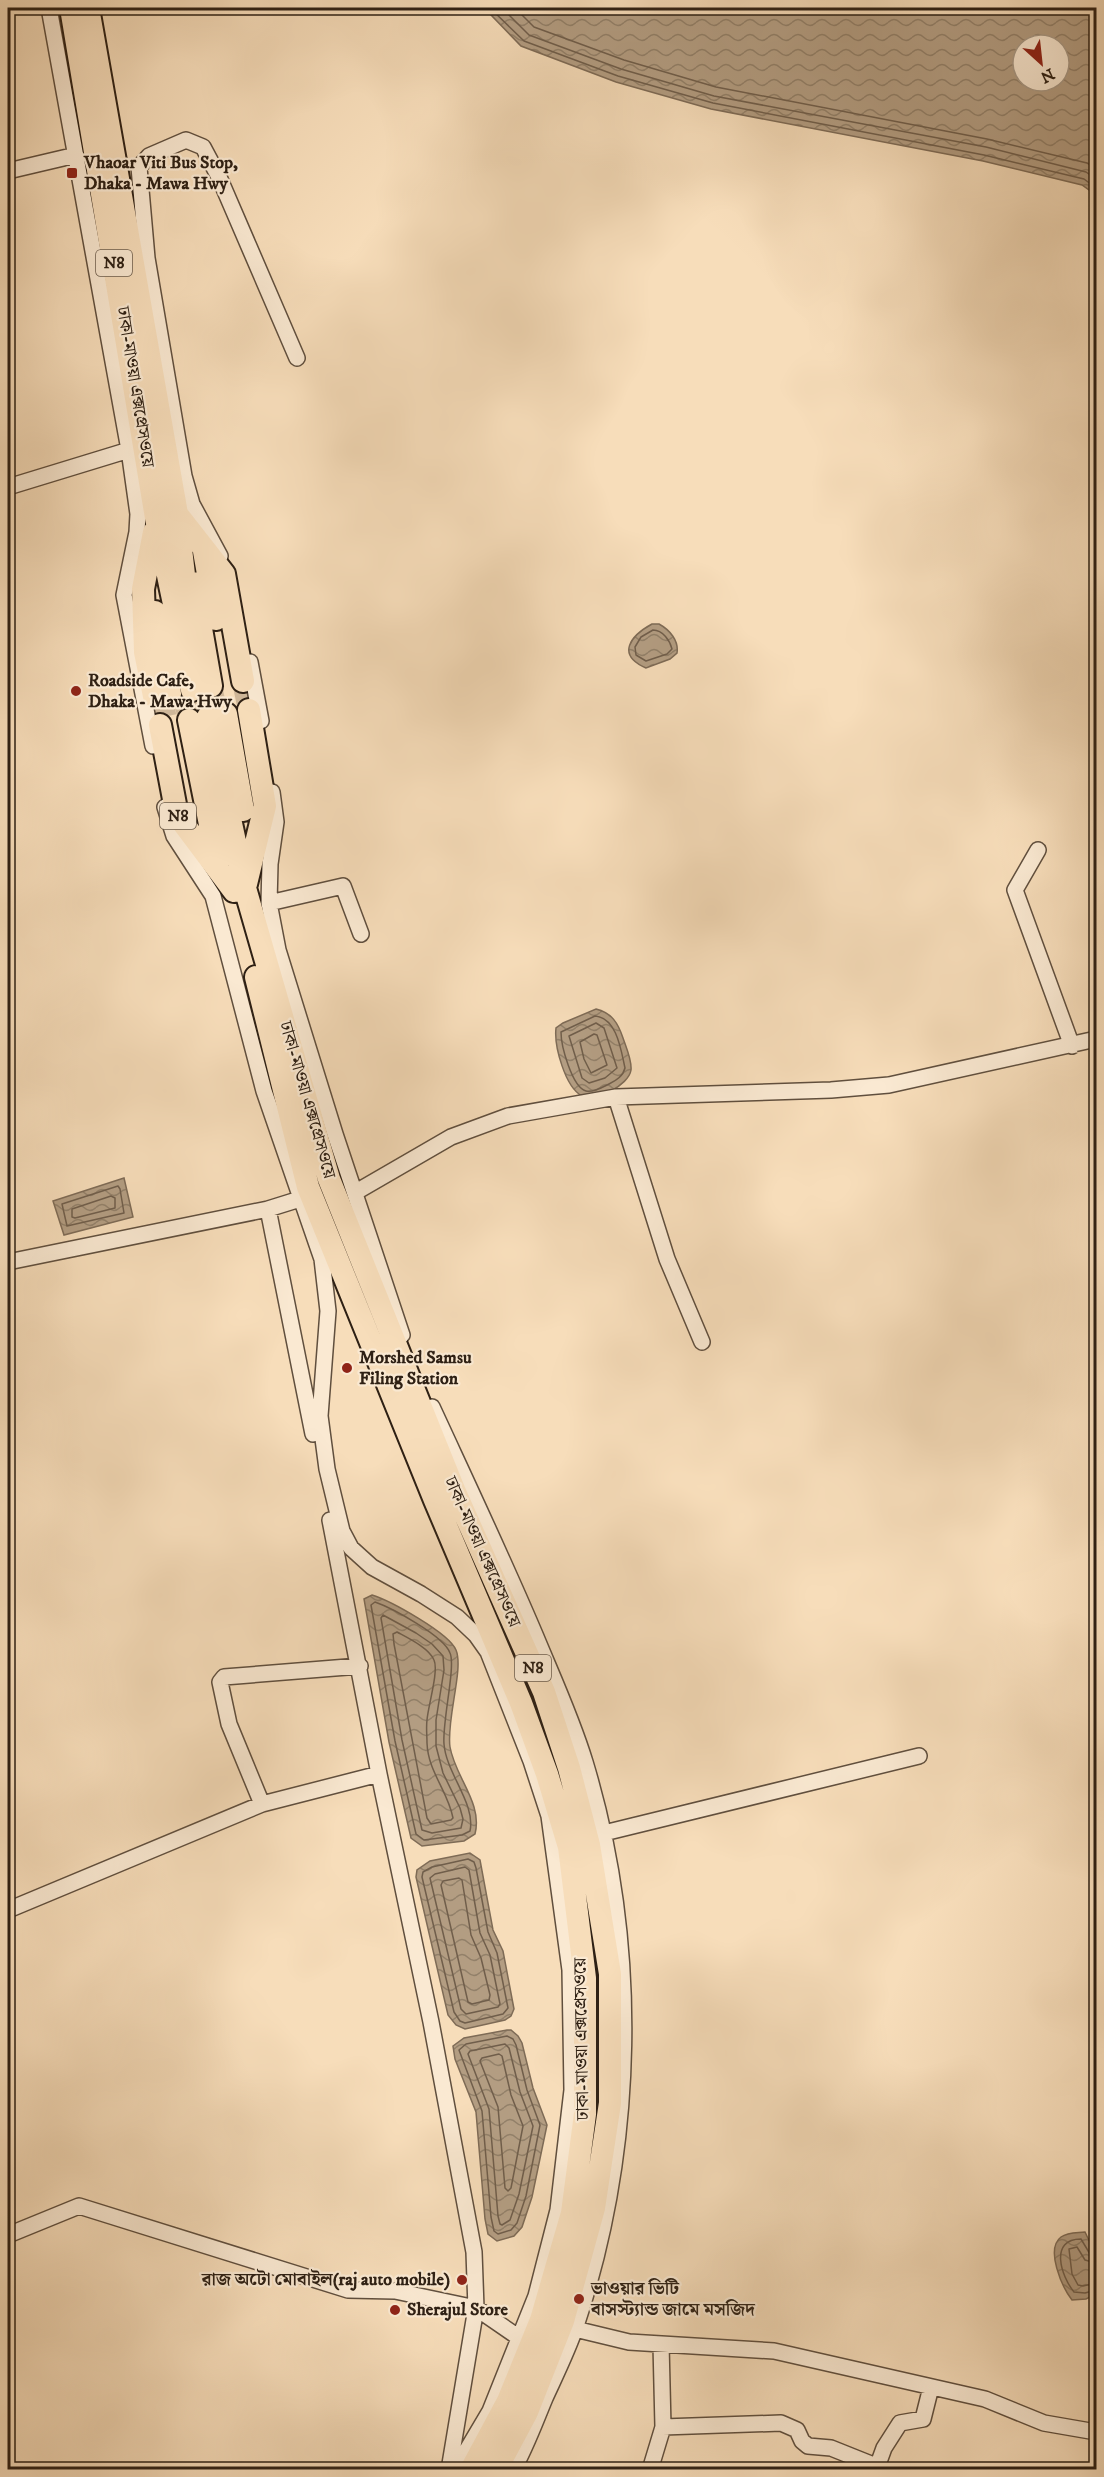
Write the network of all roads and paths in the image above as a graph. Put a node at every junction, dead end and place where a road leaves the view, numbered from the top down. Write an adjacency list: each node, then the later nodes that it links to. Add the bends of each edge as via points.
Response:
1 (49, 8): 4 (street)
2 (70, 8): 9 (highway, ঢাকা-মাওয়া এক্সপ্রেসওয়ে / N8)
3 (88, 8): 9 (highway, ঢাকা-মাওয়া এক্সপ্রেসওয়ে / N8)
4 (76, 155): 5 (street); 7 (street)
5 (8, 171)
6 (297, 358): 15 (street, via 203,147 186,140 149,156 139,167 147,258 184,476 192,504 236,587 270,777 276,822)
7 (129, 450): 8 (street); 21 (street, via 138,514 124,595 164,803 174,836 216,904 264,1091)
8 (8, 488)
9 (172, 545): 10 (highway, ঢাকা-মাওয়া এক্সপ্রেসওয়ে / N8); 10 (highway, ঢাকা-মাওয়া এক্সপ্রেসওয়ে / N8); 10 (highway, ঢাকা-মাওয়া এক্সপ্রেসওয়ে / N8); 10 (highway, ঢাকা-মাওয়া এক্সপ্রেসওয়ে / N8); 10 (highway, ঢাকা-মাওয়া এক্সপ্রেসওয়ে / N8, via 145,652)
10 (198, 689)
11 (204, 718): 12 (highway, ঢাকা-মাওয়া এক্সপ্রেসওয়ে / N8); 12 (highway, ঢাকা-মাওয়া এক্সপ্রেসওয়ে / N8); 14 (highway, ঢাকা-মাওয়া এক্সপ্রেসওয়ে / N8); 14 (highway, ঢাকা-মাওয়া এক্সপ্রেসওয়ে / N8); 14 (highway, ঢাকা-মাওয়া এক্সপ্রেসওয়ে / N8, via 260,806)
12 (203, 849): 14 (highway, ঢাকা-মাওয়া এক্সপ্রেসওয়ে / N8)
13 (1038, 850): 18 (street, via 1015,890)
14 (250, 863): 42 (highway, ঢাকা-মাওয়া এক্সপ্রেসওয়ে / N8, via 308,1187 521,1703 548,1774 568,1847 585,1989 585,2114 572,2213 541,2320 508,2401); 43 (highway, ঢাকা-মাওয়া এক্সপ্রেসওয়ে / N8, via 329,1179 455,1491 544,1692 569,1768 589,1845 610,1974 610,2103 594,2208 563,2321 527,2412)
15 (269, 903): 16 (street, via 343,886); 20 (street, via 278,950)
16 (362, 934)
17 (1096, 1040): 18 (street)
18 (1072, 1046): 19 (street, via 889,1085)
19 (616, 1097): 20 (street, via 508,1116 451,1137); 24 (street, via 667,1259)
20 (356, 1192): 29 (street, via 402,1335 567,1710)
21 (300, 1199): 22 (street); 34 (street, via 326,1281 328,1311 320,1416 342,1531 351,1548 372,1567 448,1612 476,1635 488,1652 549,1816 570,1970 572,2090 558,2210 536,2296)
22 (268, 1209): 23 (street); 25 (street)
23 (8, 1262)
24 (702, 1342)
25 (360, 1666): 27 (street); 28 (street, via 221,1678 228,1724)
26 (919, 1756): 29 (street)
27 (379, 1774): 28 (street); 32 (street, via 474,2252)
28 (262, 1804): 30 (street)
29 (604, 1833): 33 (street, via 618,1932 625,2036 621,2126 593,2270)
30 (8, 1910)
31 (8, 2235): 32 (street, via 79,2206 348,2290 395,2291)
32 (476, 2308): 34 (street); 40 (street)
33 (575, 2329): 35 (street, via 629,2342); 44 (street)
34 (518, 2337): 41 (street, via 490,2411)
35 (661, 2344): 36 (street, via 774,2351); 37 (street)
36 (931, 2387): 38 (street, via 985,2399 1044,2423); 39 (street, via 923,2419 900,2422)
37 (663, 2427): 39 (street, via 781,2423 797,2430 808,2446 831,2448); 45 (street)
38 (1096, 2432)
39 (876, 2468)
40 (449, 2469)
41 (455, 2469)
42 (471, 2469)
43 (496, 2469)
44 (513, 2469)
45 (650, 2469)

